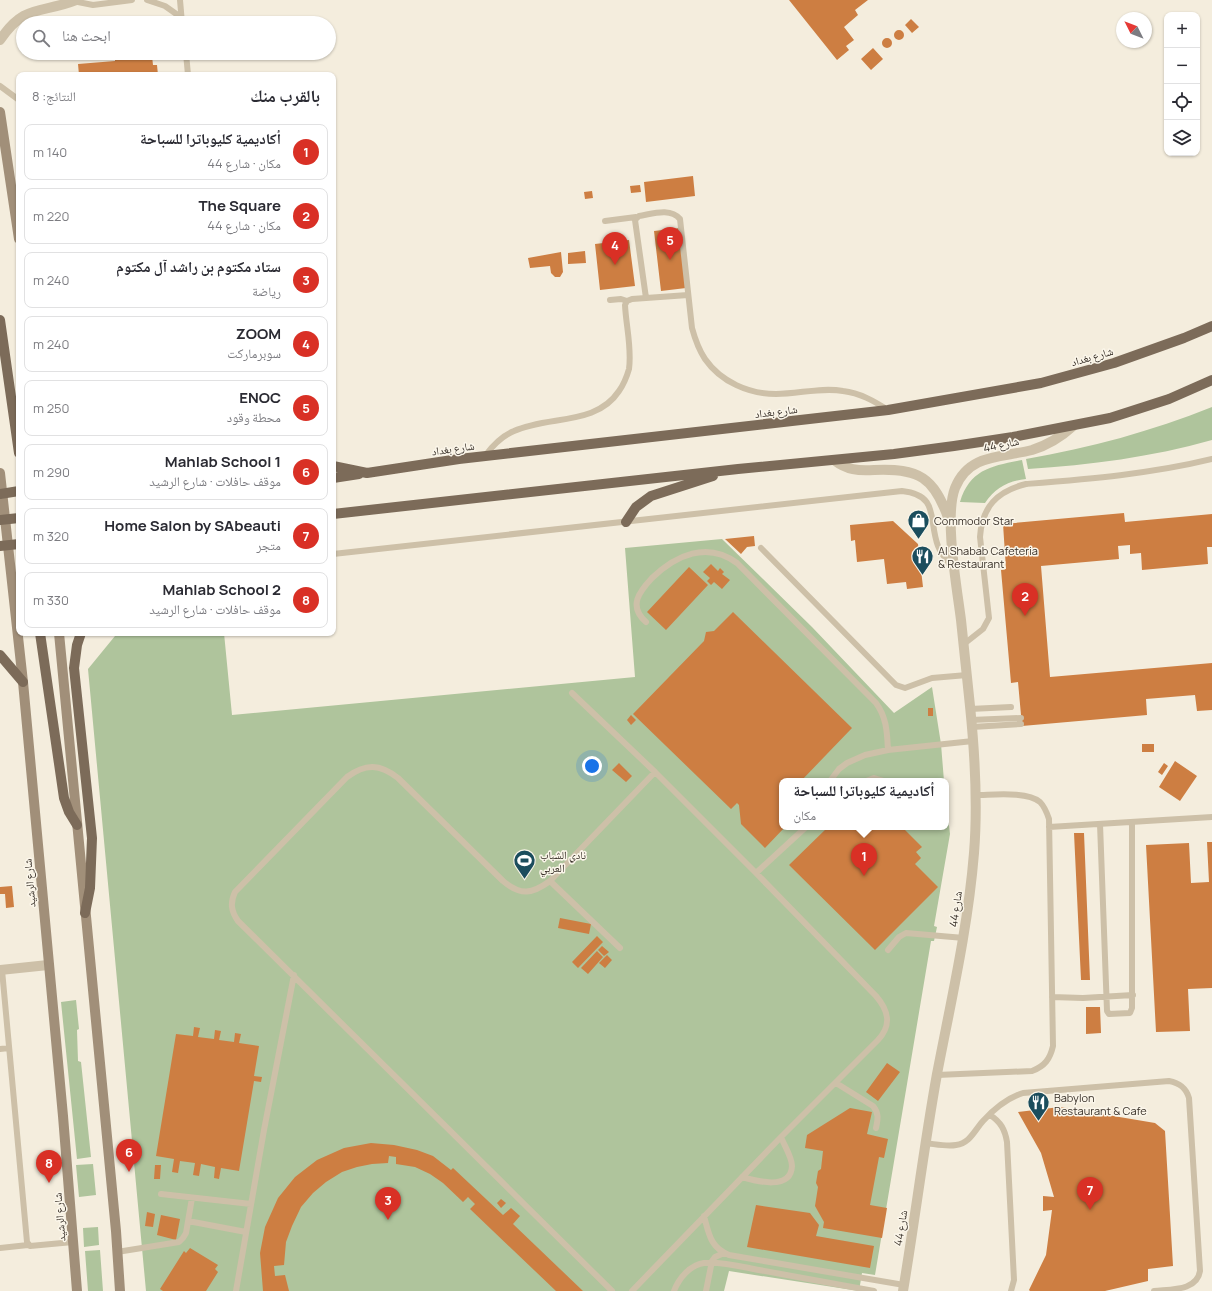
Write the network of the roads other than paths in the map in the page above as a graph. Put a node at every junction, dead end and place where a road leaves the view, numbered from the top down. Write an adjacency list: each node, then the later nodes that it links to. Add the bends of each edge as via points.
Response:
1 (132, 0): 4 (lane, via 93,5)
2 (147, 0): 6 (lane, via 165,6)
3 (180, 0): 7 (lane)
4 (75, 1): 5 (street, via 32,11)
5 (23, 16)
6 (177, 16)
7 (182, 16)
8 (16, 21): 9 (street)
9 (0, 40)
10 (187, 60): 11 (lane)
11 (188, 72)
12 (0, 86): 13 (lane)
13 (16, 98)
14 (0, 112): 15 (main road)
15 (16, 195)
16 (636, 218): 17 (lane); 18 (lane, via 668,211 680,219); 19 (lane)
17 (605, 221)
18 (688, 295): 19 (lane); 25 (lane, via 696,341 706,360 728,381 764,394 843,391 874,401)
19 (646, 298): 21 (lane)
20 (610, 300): 21 (lane)
21 (627, 301): 28 (lane, via 625,310 629,368 616,395 604,406 588,414 515,430 503,437)
22 (0, 320): 27 (main road)
23 (1212, 326): 25 (main road, شارع بغداد, via 1114,363 1042,383)
24 (1212, 380): 26 (main road, via 1169,399 1110,418)
25 (888, 410): 28 (main road, شارع بغداد)
26 (1073, 426): 30 (main road, via 954,446); 42 (street, شارع 44, via 1058,438 1040,447 988,458 972,466 956,487)
27 (16, 432)
28 (485, 456): 34 (main road, شارع بغداد)
29 (1212, 459): 54 (lane, via 1184,466 1103,478 1026,484 1003,492 989,506 981,524 980,537 989,618 984,629)
30 (834, 460): 32 (main road); 42 (street, شارع 44, via 844,467 856,470 900,470 917,475 938,493)
31 (336, 467): 34 (main road, شارع بغداد)
32 (738, 469): 38 (main road); 41 (main road, via 651,496 636,507)
33 (0, 473): 37 (main road, شارع الرشيد)
34 (367, 474): 35 (main road)
35 (336, 478)
36 (16, 492): 37 (main road)
37 (1, 493): 40 (main road, شارع الرشيد)
38 (336, 514)
39 (16, 518): 40 (main road)
40 (3, 519): 44 (main road, شارع الرشيد)
41 (626, 522): 46 (lane); 47 (lane, via 902,491 912,492 927,502 932,511 938,546)
42 (951, 527): 47 (street, شارع 44)
43 (16, 544): 44 (main road)
44 (4, 545): 49 (main road, شارع الرشيد)
45 (761, 548): 56 (lane, via 896,685 905,688 932,678)
46 (336, 554)
47 (955, 573): 54 (street, شارع 44)
48 (646, 622): 64 (lane, via 639,617 637,600 642,589 663,568 675,560 697,552 717,553 728,557 737,563 876,703 885,720)
49 (16, 632)
50 (17, 636): 57 (main road, شارع الرشيد)
51 (40, 636): 71 (main road, via 64,798)
52 (59, 636): 71 (main road)
53 (80, 636): 76 (main road, via 74,668 92,838 90,888)
54 (964, 644): 56 (street, شارع 44)
55 (0, 655): 57 (main road)
56 (967, 675): 60 (street, شارع 44)
57 (23, 682): 80 (main road, شارع الرشيد)
58 (572, 694): 65 (lane)
59 (1011, 707): 60 (lane)
60 (970, 709): 62 (street, شارع 44)
61 (1021, 721): 62 (lane)
62 (971, 723): 63 (street, شارع 44)
63 (973, 741): 64 (lane); 67 (street, شارع 44)
64 (888, 750): 66 (lane, via 855,758 839,769)
65 (655, 772): 74 (lane); 75 (lane)
66 (832, 778)
67 (976, 796): 72 (lane, via 1023,795 1032,798 1040,802 1046,810); 77 (street, شارع 44, via 974,855)
68 (1212, 818): 69 (lane)
69 (1132, 822): 70 (lane); 83 (lane)
70 (1100, 824): 72 (lane); 84 (lane)
71 (77, 826): 76 (main road)
72 (1049, 827): 85 (lane)
73 (803, 830): 74 (lane)
74 (756, 873): 89 (lane, via 876,996 886,1010 888,1019 884,1034)
75 (550, 881): 78 (lane); 82 (lane, via 530,892 511,887 398,778 389,771 366,766 348,777 235,892 232,899 231,907 238,921)
76 (85, 913): 104 (main road)
77 (964, 938): 79 (lane, via 906,933); 88 (street, شارع 44)
78 (620, 948)
79 (888, 950)
80 (48, 965): 81 (street); 101 (main road, شارع الرشيد)
81 (1, 970): 87 (lane)
82 (294, 975): 97 (lane); 111 (lane)
83 (1132, 995): 84 (lane); 84 (lane, via 1131,1012 1112,1014 1107,1011)
84 (1106, 996): 85 (lane)
85 (1052, 997): 88 (lane, via 1052,1050 1047,1062 1040,1068 1032,1071)
86 (0, 1048): 87 (lane)
87 (9, 1048): 102 (lane)
88 (937, 1076): 93 (street, شارع 44)
89 (836, 1083): 91 (lane, via 873,1106 878,1117); 92 (lane)
90 (990, 1115): 93 (lane, via 964,1143 955,1146); 116 (lane, via 1002,1126 1007,1142 1014,1280); 117 (lane, via 1007,1100 1031,1091 1169,1081 1182,1086 1189,1098 1200,1271 1196,1283 1191,1286)
91 (876, 1128)
92 (780, 1137): 94 (lane); 94 (lane, via 792,1166 786,1179 772,1183)
93 (926, 1143): 107 (street, شارع 44)
94 (742, 1177): 98 (lane)
95 (161, 1194): 96 (lane)
96 (192, 1198): 97 (lane); 99 (lane)
97 (252, 1204): 100 (lane)
98 (704, 1216): 105 (lane, via 712,1242); 112 (lane)
99 (188, 1221): 100 (lane); 104 (lane, via 186,1233 178,1242)
100 (246, 1232): 110 (lane)
101 (73, 1242): 102 (lane); 108 (main road, شارع الرشيد)
102 (28, 1245): 103 (lane)
103 (0, 1248)
104 (117, 1252): 109 (main road)
105 (724, 1253): 106 (lane, via 715,1257); 107 (lane)
106 (711, 1263): 113 (lane, via 693,1267 676,1285); 114 (lane); 115 (lane)
107 (903, 1288)
108 (77, 1291)
109 (120, 1291)
110 (236, 1291)
111 (612, 1291)
112 (632, 1291)
113 (674, 1291)
114 (706, 1291)
115 (874, 1291)
116 (1011, 1291)
117 (1154, 1291)

